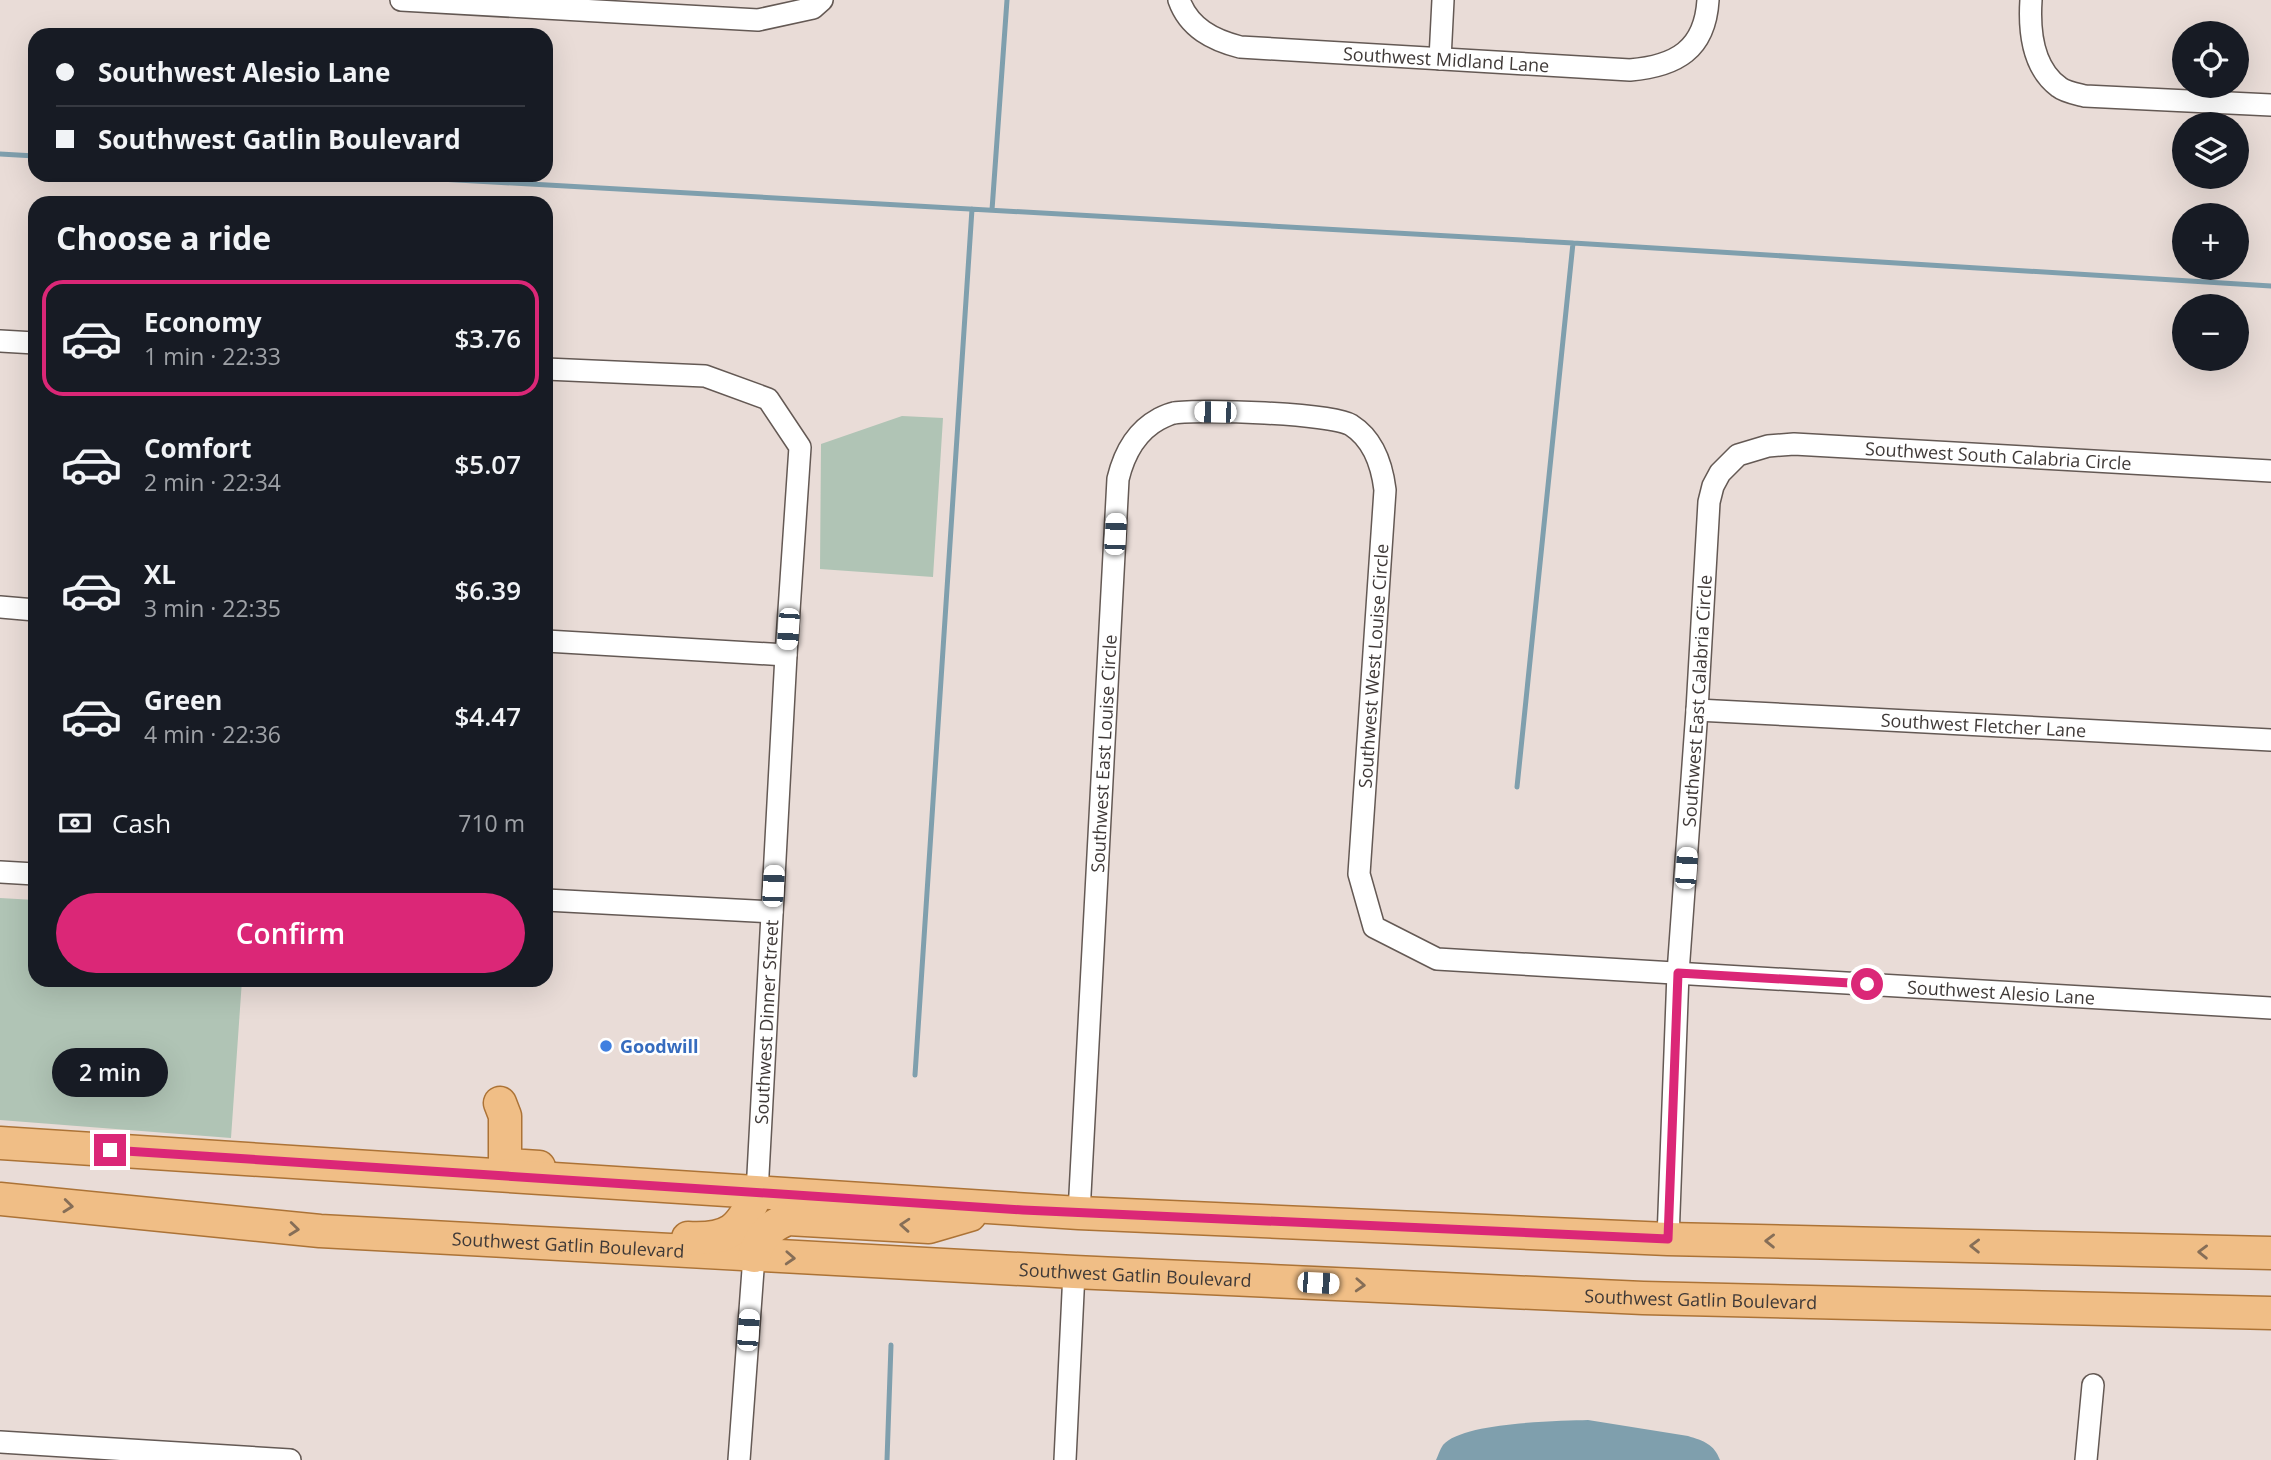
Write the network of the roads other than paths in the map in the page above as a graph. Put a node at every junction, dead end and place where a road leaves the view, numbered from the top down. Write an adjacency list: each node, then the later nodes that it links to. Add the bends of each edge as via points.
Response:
1 (401, 0): 5 (street, via 758,20)
2 (1443, 0): 7 (street)
3 (2031, 0): 8 (street, via 2031,35 2040,65 2060,89 2085,96)
4 (1179, 2): 7 (street, Southwest Midland Lane, via 1195,25 1223,43 1240,47)
5 (817, 4)
6 (1708, 9): 7 (street, Southwest Midland Lane, via 1692,47 1680,58 1651,68 1630,71)
7 (1440, 59)
8 (2271, 105)
9 (0, 341): 10 (street)
10 (28, 343)
11 (553, 369): 18 (street, Southwest Dinner Street, via 705,376 768,399 800,447)
12 (1269, 413): 25 (street, Southwest West Louise Circle, via 1349,424 1379,461 1385,490 1359,874 1374,927); 34 (street, Southwest East Louise Circle, via 1171,414 1144,429 1123,458 1118,480)
13 (1729, 462): 14 (street, Southwest South Calabria Circle, via 1751,449 1794,444); 19 (street, Southwest East Calabria Circle, via 1713,486 1709,502)
14 (2271, 471)
15 (0, 607): 16 (street)
16 (28, 609)
17 (553, 641): 18 (street)
18 (786, 655): 24 (street, Southwest Dinner Street)
19 (1697, 710): 20 (street, Southwest Fletcher Lane); 26 (street, Southwest East Calabria Circle)
20 (2271, 740)
21 (0, 872): 22 (street)
22 (28, 874)
23 (553, 900): 24 (street)
24 (772, 912): 31 (street, Southwest Dinner Street)
25 (1437, 959): 26 (street, Southwest Alesio Lane)
26 (1678, 973): 27 (street, Southwest Alesio Lane); 35 (street, Southwest East Calabria Circle)
27 (2271, 1008)
28 (0, 1143): 29 (main road)
29 (467, 1174): 30 (main road); 30 (main road, via 485,1158 490,1118 500,1104 509,1165 650,1175)
30 (695, 1189): 31 (main road)
31 (757, 1193): 33 (main road); 36 (main road, via 738,1225 715,1239 575,1232)
32 (0, 1199): 36 (main road, Southwest Gatlin Boulevard, one-way to 36, via 320,1231)
33 (995, 1208): 34 (main road); 38 (main road, one-way to 38, via 929,1227 788,1219 768,1228)
34 (1079, 1213): 35 (main road)
35 (1668, 1239): 37 (main road, one-way to 35)
36 (538, 1244): 38 (main road, Southwest Gatlin Boulevard)
37 (2271, 1254)
38 (754, 1256): 39 (main road, Southwest Gatlin Boulevard, one-way to 39); 44 (street)
39 (1074, 1272): 40 (main road, Southwest Gatlin Boulevard, one-way to 40, via 1653,1298); 45 (street)
40 (2271, 1313)
41 (2093, 1385): 46 (street)
42 (0, 1442): 43 (street)
43 (290, 1460)
44 (739, 1460)
45 (1065, 1460)
46 (2086, 1460)

